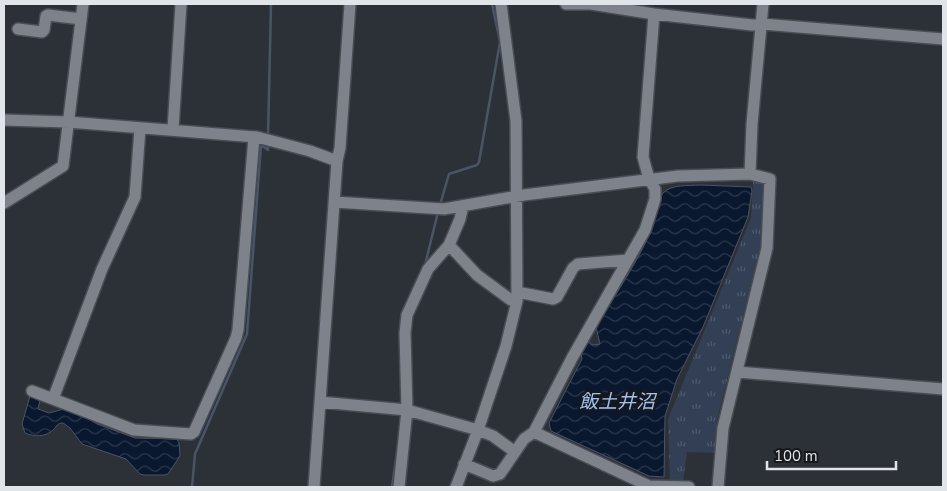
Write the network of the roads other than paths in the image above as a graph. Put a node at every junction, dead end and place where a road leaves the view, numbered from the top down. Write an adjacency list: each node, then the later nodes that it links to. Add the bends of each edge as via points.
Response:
1 (83, 4): 8 (street)
2 (181, 4): 15 (street)
3 (350, 4): 17 (street)
4 (501, 4): 20 (street, via 515,103)
5 (566, 4): 7 (street, via 591,4)
6 (763, 4): 9 (street)
7 (654, 14): 9 (street); 19 (street, via 643,158)
8 (80, 19): 10 (street, via 48,15 42,32); 13 (street)
9 (762, 24): 11 (street); 18 (street)
10 (18, 30)
11 (943, 39)
12 (4, 120): 13 (street)
13 (68, 122): 14 (street); 22 (street, via 63,166)
14 (140, 128): 15 (street); 30 (street, via 134,197 102,269)
15 (173, 129): 16 (street)
16 (254, 136): 17 (street); 30 (street, via 238,330 194,432 134,430)
17 (337, 161): 21 (street)
18 (750, 174): 19 (street); 27 (street, via 770,179 767,248)
19 (649, 178): 20 (street); 25 (street, via 655,188 652,211)
20 (516, 197): 23 (street); 26 (street)
21 (334, 202): 23 (street, via 434,209); 31 (street)
22 (4, 203)
23 (463, 206): 24 (street)
24 (449, 245): 26 (street, via 477,275 511,300); 32 (street, via 428,269 407,315)
25 (628, 260): 26 (street, via 578,264 553,299); 34 (street)
26 (517, 296): 33 (street, via 506,346)
27 (738, 372): 28 (street); 41 (street, via 723,428)
28 (943, 389)
29 (32, 391): 30 (street)
30 (53, 399)
31 (320, 402): 32 (street); 37 (street)
32 (407, 410): 33 (street); 38 (street)
33 (478, 430): 35 (street, via 493,436); 36 (street)
34 (534, 432): 35 (street); 40 (street, via 649,486)
35 (515, 452): 36 (street, via 500,474 493,476)
36 (464, 464): 39 (street)
37 (314, 487)
38 (399, 487)
39 (456, 487)
40 (689, 487)
41 (718, 487)

